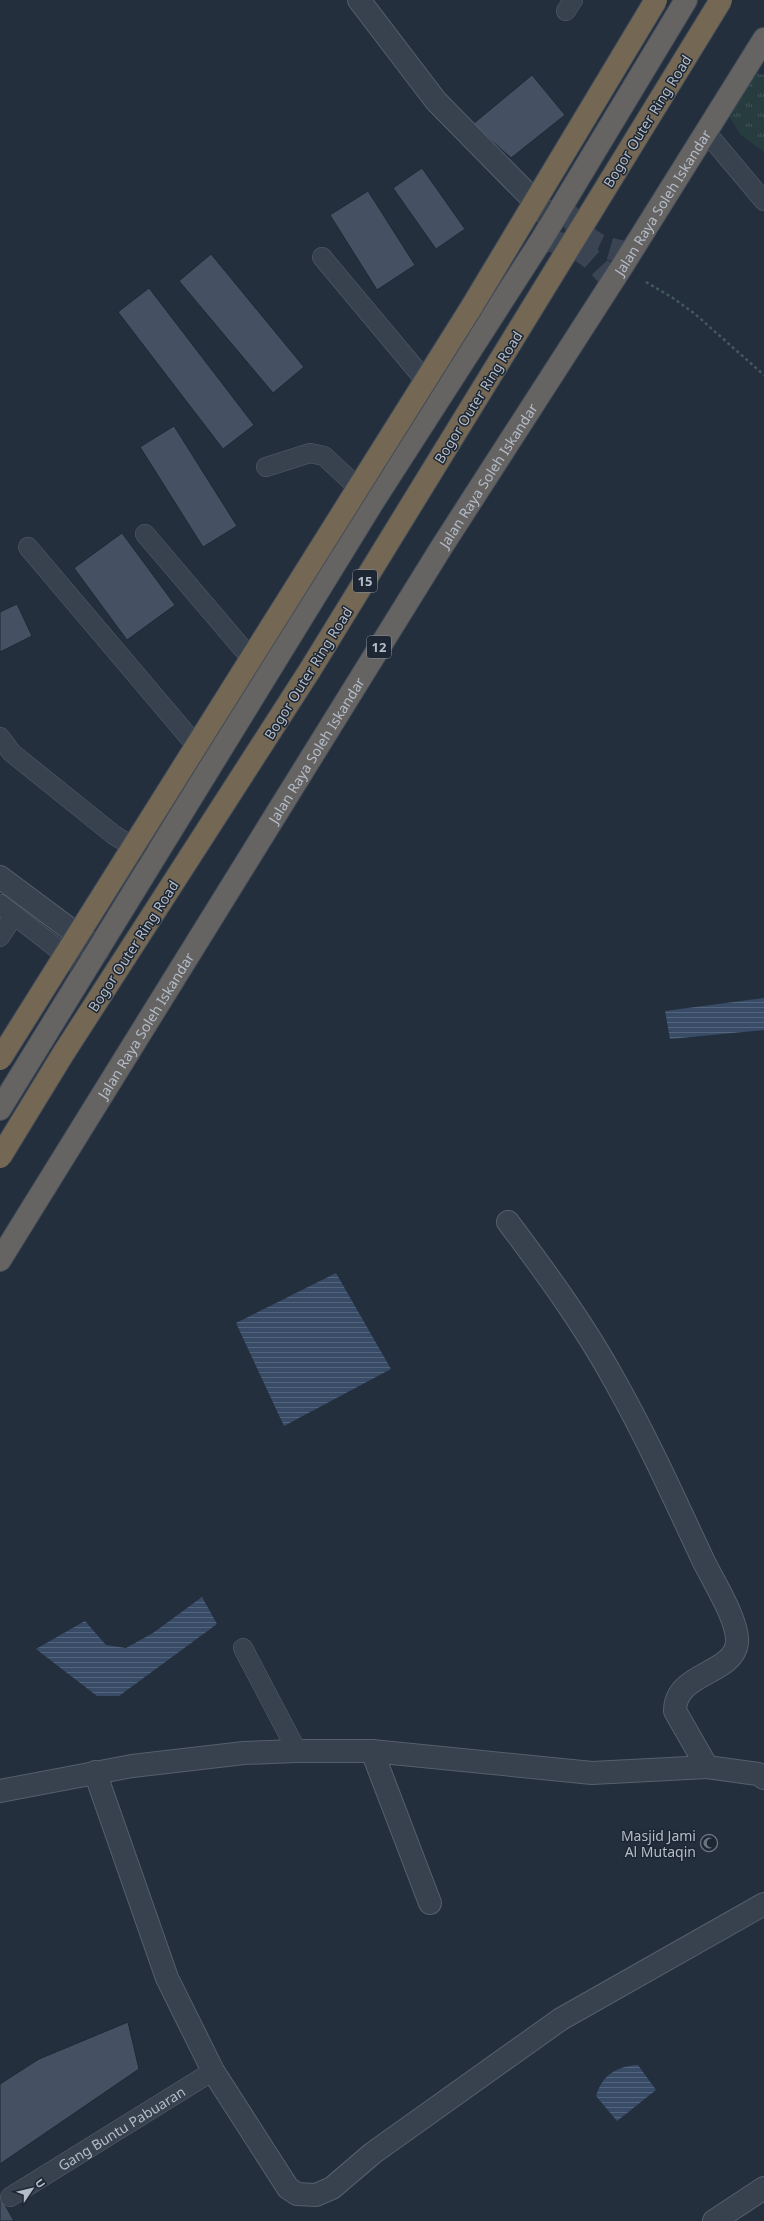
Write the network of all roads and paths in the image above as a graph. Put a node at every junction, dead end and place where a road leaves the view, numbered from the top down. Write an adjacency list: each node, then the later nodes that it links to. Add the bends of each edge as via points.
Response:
1 (359, 0): 8 (street, via 436,101)
2 (656, 0): 26 (highway, bridge, via 471,308)
3 (686, 0): 8 (highway)
4 (722, 0): 28 (highway, Bogor Outer Ring Road / 15, bridge, via 310,670)
5 (764, 39): 6 (highway, Jalan Raya Soleh Iskandar / 12)
6 (706, 132): 7 (lane); 10 (highway, Jalan Raya Soleh Iskandar / 12)
7 (764, 201)
8 (553, 220): 12 (highway)
9 (322, 257): 12 (lane)
10 (623, 265): 11 (path, via 695,314); 30 (highway, Jalan Raya Soleh Iskandar / 12, via 441,548)
11 (764, 374)
12 (440, 398): 14 (highway)
13 (266, 467): 14 (lane, via 310,453 324,456)
14 (374, 502): 17 (highway)
15 (145, 534): 17 (lane)
16 (28, 547): 19 (lane)
17 (267, 678): 19 (highway)
18 (0, 737): 20 (lane, via 12,753 114,835)
19 (213, 765): 20 (highway)
20 (154, 860): 24 (highway)
21 (0, 877): 24 (street)
22 (7, 909): 23 (lane); 25 (lane)
23 (0, 937)
24 (98, 950): 25 (highway)
25 (86, 971): 27 (highway)
26 (0, 1059)
27 (0, 1109)
28 (0, 1157)
29 (508, 1222): 34 (street, via 563,1297 616,1382 732,1620 736,1644 733,1653 727,1660 684,1688 675,1703 675,1711)
30 (0, 1260)
31 (243, 1648): 32 (lane)
32 (297, 1751): 33 (street); 35 (street, via 244,1753)
33 (372, 1751): 34 (street, via 592,1773); 38 (street)
34 (707, 1767): 36 (street, via 758,1774)
35 (95, 1772): 37 (street); 40 (street, via 167,1978)
36 (764, 1778)
37 (0, 1791)
38 (430, 1903)
39 (764, 1904): 40 (street, via 561,2020 373,2153 332,2188 316,2195 297,2194 288,2188)
40 (213, 2071): 42 (lane, Gang Buntu Pabuaran)
41 (764, 2188): 43 (street)
42 (10, 2197)
43 (714, 2221)

